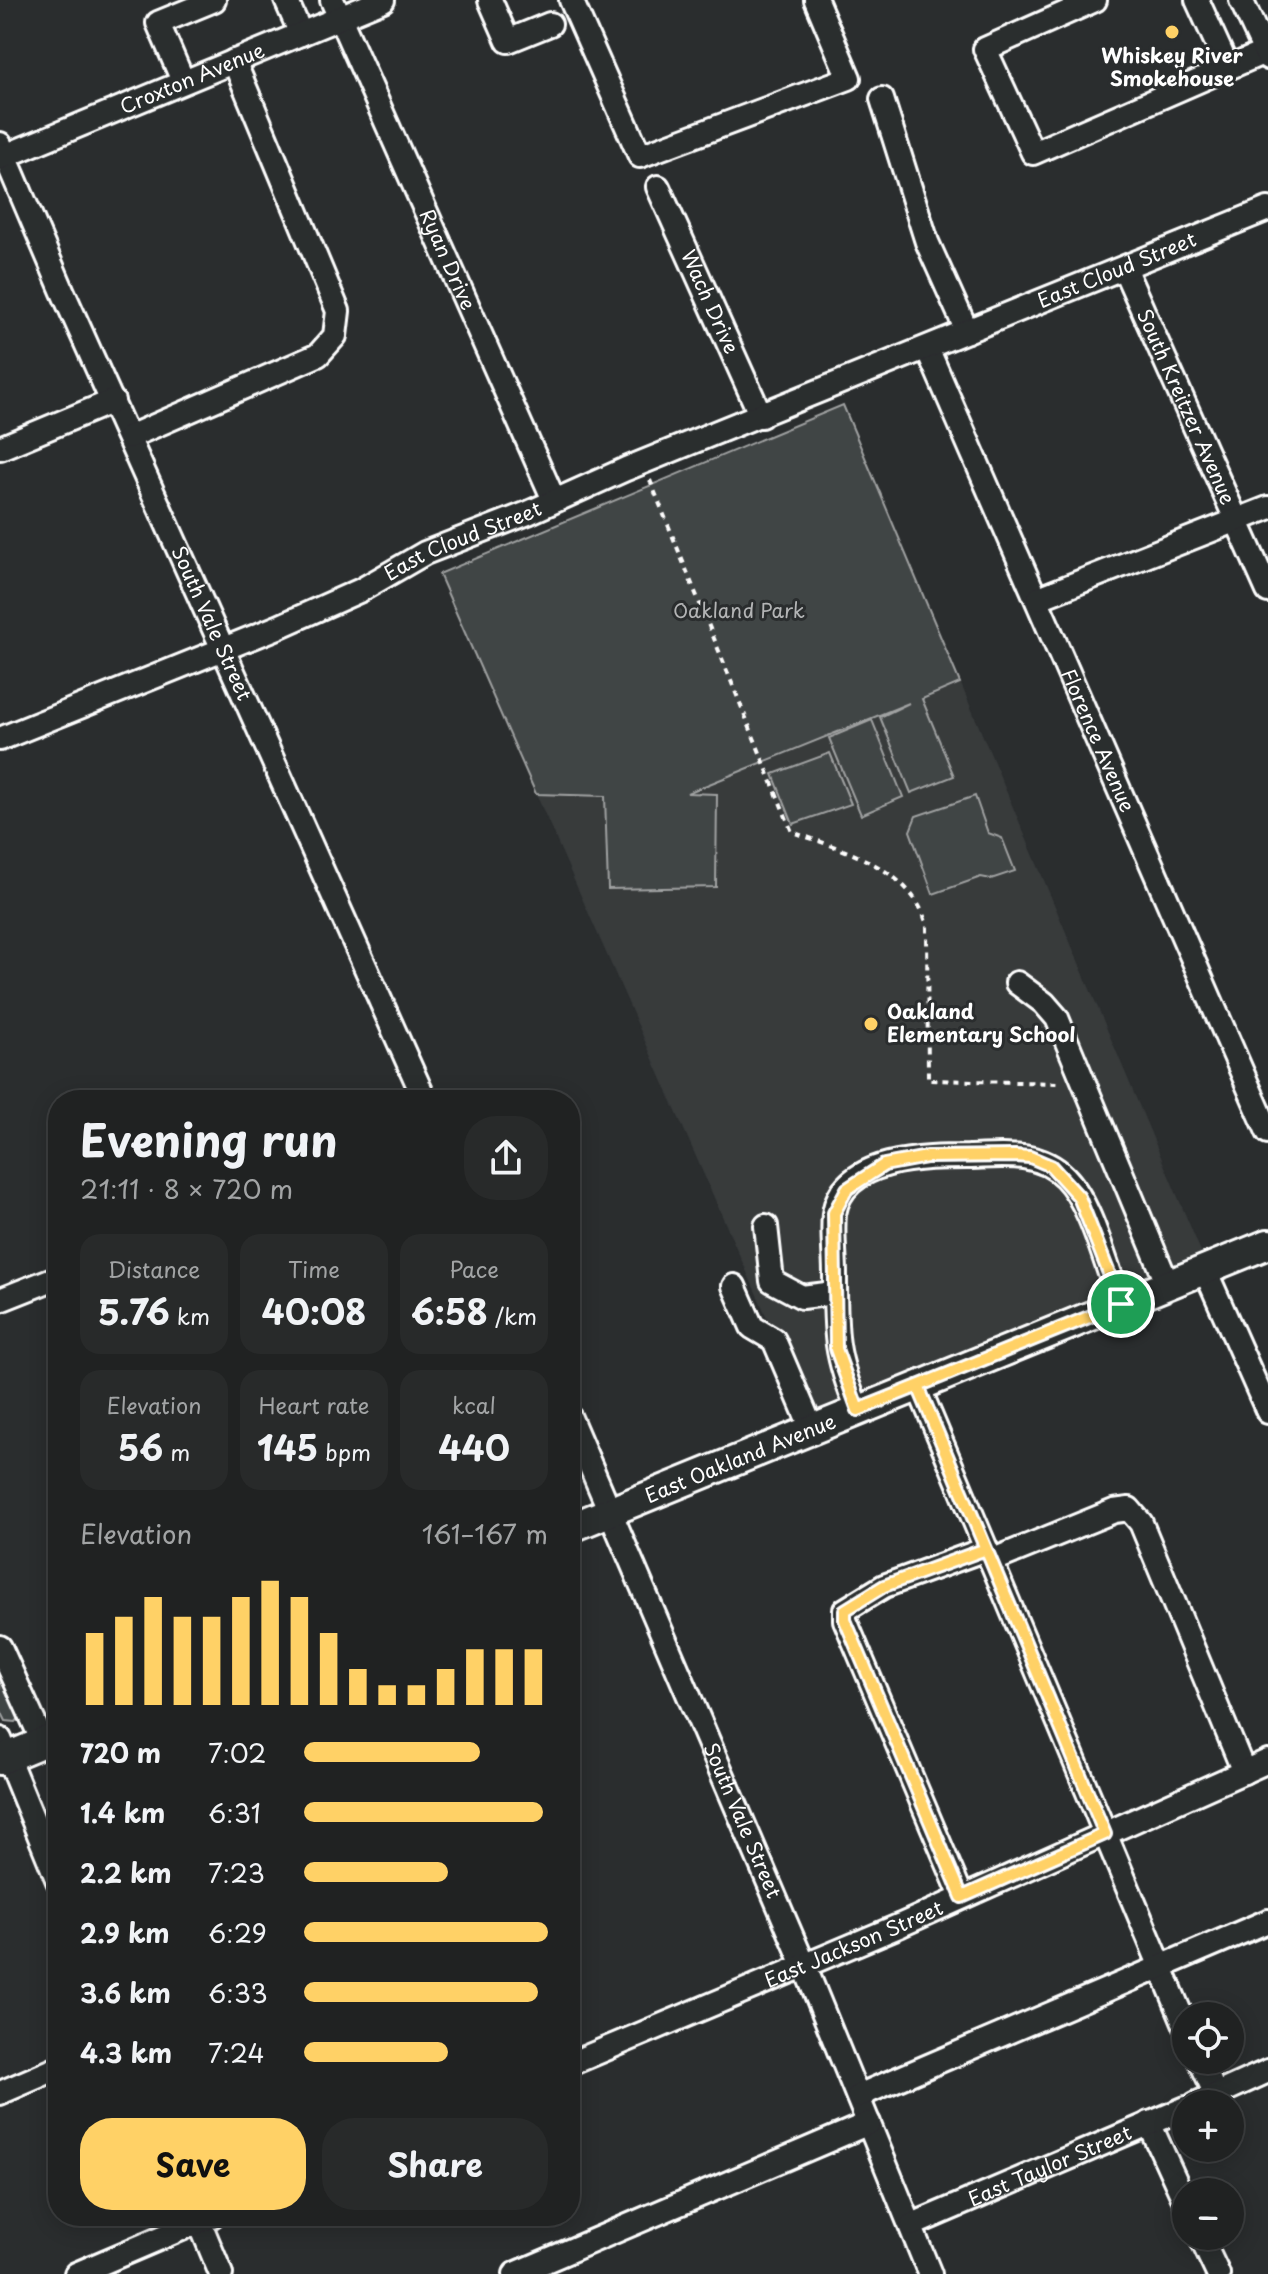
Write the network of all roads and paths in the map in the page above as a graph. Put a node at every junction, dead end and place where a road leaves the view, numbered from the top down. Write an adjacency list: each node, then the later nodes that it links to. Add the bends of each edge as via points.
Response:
1 (214, 0): 16 (street, via 158,23)
2 (286, 0): 12 (street)
3 (383, 0): 10 (street, Croxton Avenue)
4 (490, 0): 11 (street, via 508,41)
5 (571, 0): 6 (street, via 640,156 849,78)
6 (816, 0)
7 (1095, 0): 15 (street, via 985,49 1033,153)
8 (1197, 0): 15 (street)
9 (1241, 0): 13 (street)
10 (336, 9): 12 (street, Croxton Avenue); 29 (street, Ryan Drive)
11 (550, 24)
12 (301, 34): 14 (street, Croxton Avenue)
13 (1267, 55): 15 (street)
14 (234, 61): 16 (street, Croxton Avenue); 26 (street, via 338,311 335,336 318,355)
15 (1228, 68)
16 (183, 81): 18 (street, Croxton Avenue)
17 (882, 99): 22 (street, via 927,242)
18 (2, 153): 24 (street, South Vale Street)
19 (658, 187): 25 (street, Wach Drive)
20 (1268, 209): 21 (street, East Cloud Street)
21 (1124, 268): 22 (street, East Cloud Street); 31 (street, South Kreitzer Avenue)
22 (967, 331): 23 (street, East Cloud Street)
23 (927, 348): 25 (street, East Cloud Street); 33 (street, Florence Avenue)
24 (113, 401): 26 (street, South Vale Street); 27 (street)
25 (761, 416): 28 (street, East Cloud Street)
26 (129, 437): 34 (street, South Vale Street)
27 (0, 448)
28 (643, 463): 29 (street, East Cloud Street); 37 (path, via 792,832 850,852 886,872 923,909 928,1080)
29 (554, 500): 34 (street, East Cloud Street, via 425,553 347,596)
30 (1268, 508): 31 (street)
31 (1236, 521): 32 (street, South Kreitzer Avenue); 33 (street)
32 (1268, 591)
33 (1039, 598): 38 (street, Florence Avenue)
34 (222, 648): 35 (street, East Cloud Street); 39 (street, South Vale Street)
35 (0, 739)
36 (1017, 983): 37 (street, via 1057,1018)
37 (1085, 1082): 45 (street)
38 (1259, 1087): 40 (street, Florence Avenue)
39 (421, 1090)
40 (1268, 1132)
41 (766, 1226): 47 (street, via 772,1281 802,1297)
42 (1268, 1244): 43 (main road, East Oakland Avenue)
43 (1205, 1270): 45 (main road, East Oakland Avenue); 52 (street)
44 (48, 1281): 48 (street)
45 (1168, 1285): 49 (main road, East Oakland Avenue)
46 (734, 1286): 53 (street, via 752,1327 774,1340)
47 (835, 1293): 49 (street, via 834,1213 859,1179 898,1160 1015,1156 1051,1166 1076,1191); 51 (street, via 836,1349)
48 (0, 1300)
49 (1121, 1304): 50 (main road, East Oakland Avenue)
50 (918, 1386): 51 (main road, East Oakland Avenue); 57 (street)
51 (858, 1410): 53 (main road, East Oakland Avenue)
52 (1268, 1412)
53 (812, 1429): 55 (main road, East Oakland Avenue)
54 (580, 1440): 55 (street, South Vale Street)
55 (612, 1511): 56 (main road, East Oakland Avenue); 68 (street, South Vale Street)
56 (580, 1524)
57 (989, 1555): 63 (street, via 1129,1509 1141,1523); 64 (street); 66 (street, via 884,1586 845,1610 878,1703)
58 (0, 1647): 59 (street)
59 (48, 1734)
60 (48, 1740): 61 (main road)
61 (3, 1752): 65 (street)
62 (1268, 1761): 63 (street, East Jackson Street)
63 (1244, 1772): 64 (street, East Jackson Street)
64 (1105, 1834): 66 (street, East Jackson Street); 69 (street)
65 (48, 1858)
66 (962, 1897): 68 (street, East Jackson Street)
67 (1268, 1921): 69 (street)
68 (804, 1965): 71 (street, East Jackson Street); 76 (street, South Vale Street)
69 (1160, 1966): 70 (street); 76 (street)
70 (1175, 2002)
71 (580, 2060)
72 (1268, 2071): 74 (street)
73 (48, 2072): 75 (street)
74 (1227, 2090)
75 (0, 2093)
76 (858, 2096): 78 (street, South Vale Street)
77 (1172, 2114): 79 (street, East Taylor Street)
78 (869, 2123): 81 (street, South Vale Street); 87 (street)
79 (1149, 2123): 80 (street); 81 (street, East Taylor Street)
80 (1174, 2178)
81 (912, 2225): 88 (street, South Vale Street)
82 (184, 2226): 85 (street)
83 (205, 2226): 86 (street)
84 (1207, 2250): 89 (street)
85 (76, 2274)
86 (221, 2274)
87 (515, 2274)
88 (930, 2274)
89 (1218, 2274)

